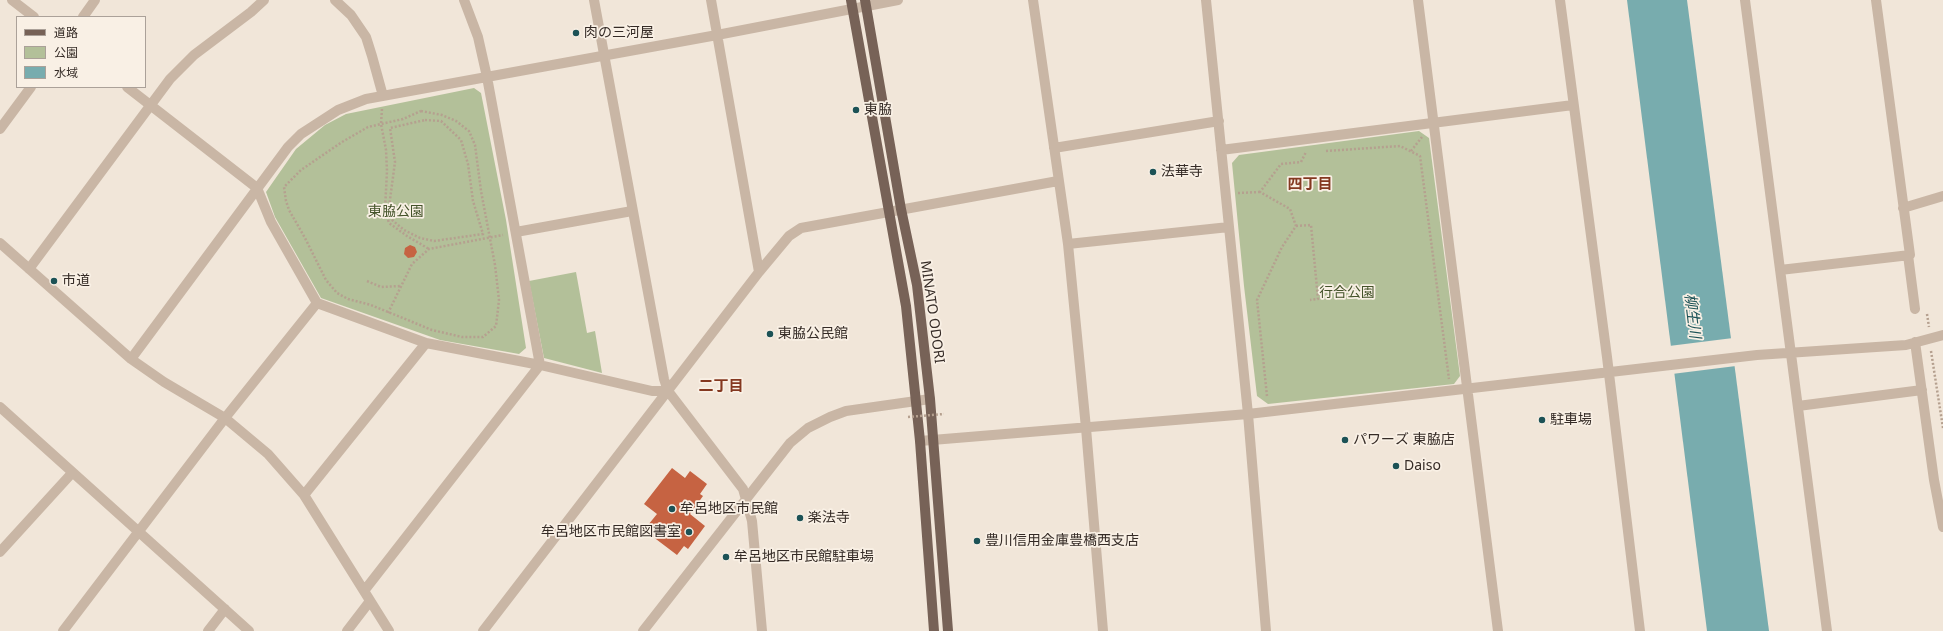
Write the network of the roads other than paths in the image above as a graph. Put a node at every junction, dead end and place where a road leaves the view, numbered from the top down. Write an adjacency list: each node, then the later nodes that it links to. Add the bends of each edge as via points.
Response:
1 (12, 0): 17 (street)
2 (95, 0): 18 (street)
3 (264, 0): 25 (street, via 252,12 194,55 170,79)
4 (334, 0): 24 (street, via 351,15 366,37)
5 (464, 0): 21 (street, via 478,37)
6 (594, 0): 20 (street)
7 (711, 0): 19 (street)
8 (898, 0): 15 (street)
9 (1033, 0): 30 (street)
10 (1206, 0): 27 (street)
11 (1418, 0): 28 (street)
12 (1560, 0): 26 (street)
13 (1745, 0): 45 (street)
14 (1876, 0): 35 (street)
15 (865, 3): 16 (street); 36 (main road, MINATO ODORI)
16 (852, 4): 19 (street); 38 (main road, MINATO ODORI)
17 (33, 16)
18 (84, 16)
19 (717, 35): 20 (street); 46 (street)
20 (604, 56): 21 (street); 37 (street)
21 (487, 77): 24 (street); 40 (street)
22 (30, 88): 29 (street)
23 (128, 88): 25 (street)
24 (383, 96): 33 (street, via 366,99 338,110 301,134)
25 (150, 105): 33 (street); 44 (street)
26 (1573, 106): 28 (street); 55 (street)
27 (1219, 121): 30 (street); 31 (street)
28 (1434, 123): 31 (street); 56 (street)
29 (0, 129)
30 (1054, 148): 32 (street)
31 (1221, 150): 39 (street)
32 (1058, 181): 36 (street); 42 (street)
33 (257, 188): 47 (street, via 271,222); 53 (street)
34 (1943, 196): 35 (street)
35 (1903, 208): 43 (street)
36 (901, 210): 38 (street); 59 (main road, MINATO ODORI, via 917,285)
37 (632, 211): 40 (street); 58 (street, via 662,372)
38 (888, 212): 46 (street, via 802,228 789,236); 60 (main road, MINATO ODORI, via 906,306)
39 (1229, 227): 42 (street); 63 (street)
40 (516, 232): 54 (street)
41 (0, 243): 44 (street)
42 (1068, 244): 65 (street)
43 (1908, 255): 45 (street); 48 (street)
44 (29, 269): 53 (street)
45 (1780, 270): 52 (street)
46 (759, 272): 58 (street)
47 (317, 303): 51 (street); 64 (street)
48 (1915, 309)
49 (1943, 335): 50 (street)
50 (1915, 342): 52 (street); 57 (street)
51 (426, 343): 54 (street); 70 (street)
52 (1792, 352): 55 (street); 61 (street)
53 (131, 358): 64 (street, via 164,382)
54 (540, 365): 58 (street, via 652,391); 75 (street)
55 (1609, 373): 56 (street); 91 (street)
56 (1466, 389): 63 (street); 90 (street)
57 (1922, 390): 61 (street); 69 (street)
58 (668, 391): 71 (street, via 743,489); 83 (street)
59 (930, 399): 60 (street); 66 (main road, MINATO ODORI)
60 (916, 401): 67 (main road, MINATO ODORI); 71 (street, via 846,411 808,428 790,443 769,467)
61 (1798, 406): 92 (street)
62 (0, 407): 68 (street)
63 (1248, 414): 65 (street); 89 (street)
64 (224, 418): 70 (street, via 268,454); 73 (street)
65 (1086, 428): 66 (street); 88 (street)
66 (933, 440): 67 (street); 87 (main road, MINATO ODORI)
67 (920, 441): 86 (main road, MINATO ODORI)
68 (72, 472): 73 (street); 74 (street)
69 (1938, 479): 72 (street)
70 (304, 495): 75 (street)
71 (746, 500): 84 (street); 85 (street, via 752,521)
72 (1943, 527)
73 (139, 532): 77 (street); 78 (street)
74 (0, 552)
75 (364, 591): 76 (street)
76 (370, 601): 81 (street); 82 (street)
77 (225, 609): 79 (street); 80 (street)
78 (63, 631)
79 (208, 631)
80 (249, 631)
81 (347, 631)
82 (389, 631)
83 (483, 631)
84 (643, 631)
85 (762, 631)
86 (934, 631)
87 (948, 631)
88 (1103, 631)
89 (1266, 631)
90 (1498, 631)
91 (1640, 631)
92 (1827, 631)

